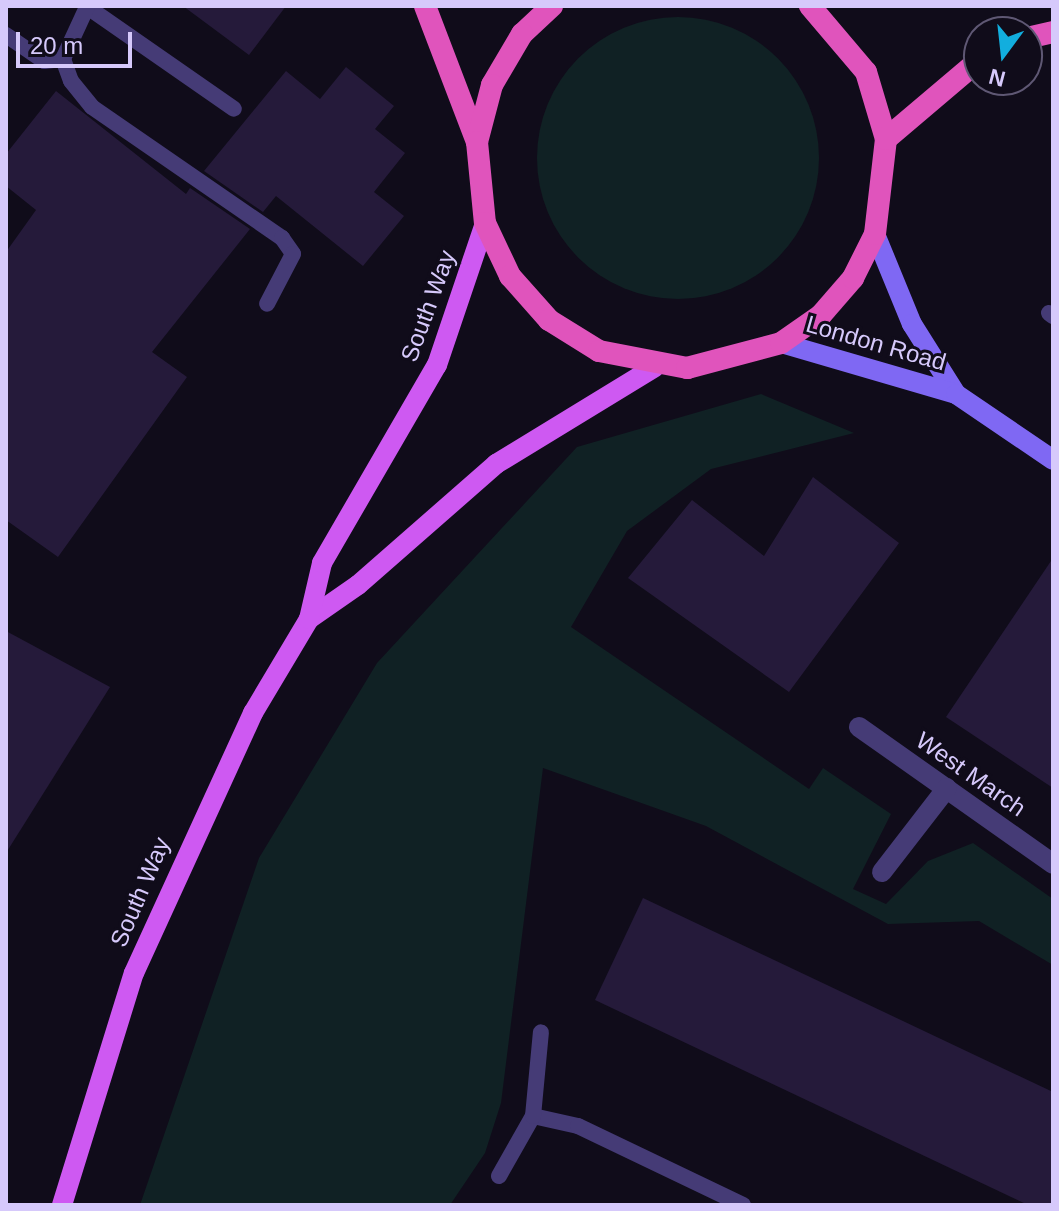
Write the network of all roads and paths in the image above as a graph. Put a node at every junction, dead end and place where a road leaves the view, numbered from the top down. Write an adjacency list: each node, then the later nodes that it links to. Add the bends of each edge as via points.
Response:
1 (86, 6): 6 (lane); 8 (lane)
2 (425, 6): 10 (highway)
3 (552, 6): 10 (highway, via 522,34 492,85)
4 (810, 6): 9 (highway, via 866,72)
5 (6, 35): 6 (lane, via 44,61)
6 (63, 59): 13 (lane, via 92,107 282,238 293,254)
7 (963, 74): 9 (highway)
8 (234, 109)
9 (886, 139): 12 (highway)
10 (477, 142): 11 (highway)
11 (485, 223): 15 (highway, via 510,276 549,320 599,351); 18 (main road, South Way, via 437,365 322,563)
12 (875, 234): 14 (highway, via 853,278 821,315); 16 (main road, London Road, via 912,324)
13 (267, 304)
14 (781, 343): 15 (highway, via 720,365); 16 (main road, London Road)
15 (655, 367): 18 (main road, South Way, via 496,464)
16 (956, 394): 17 (main road, London Road)
17 (1053, 460)
18 (309, 619): 26 (main road, South Way, via 227,764 134,973)
19 (859, 727): 20 (street, West March)
20 (947, 788): 21 (street, West March); 22 (street)
21 (1053, 864)
22 (882, 872)
23 (541, 1032): 24 (lane)
24 (533, 1116): 25 (lane); 27 (lane, via 578,1126)
25 (499, 1176)
26 (62, 1205)
27 (743, 1205)

